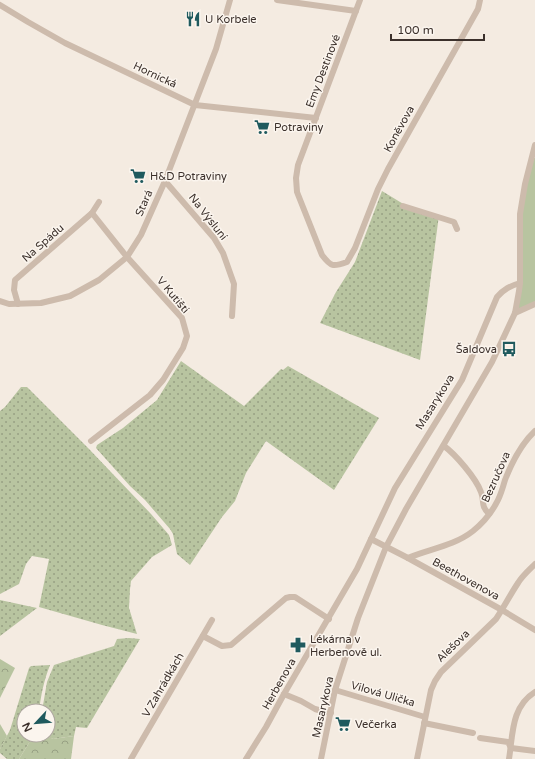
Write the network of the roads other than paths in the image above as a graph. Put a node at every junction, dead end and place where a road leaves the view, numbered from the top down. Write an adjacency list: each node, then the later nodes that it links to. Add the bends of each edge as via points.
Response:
1 (230, 0): 7 (street, Stará, via 216,49)
2 (277, 0): 6 (street)
3 (360, 0): 6 (street)
4 (480, 0): 16 (street, Koněvova, via 478,9 380,184 355,248 347,262)
5 (0, 6): 7 (street, Hornická, via 65,43)
6 (356, 11): 8 (street, Emy Destinové)
7 (195, 105): 8 (street, Hornická); 10 (street, Stará)
8 (316, 118): 16 (street, Emy Destinové, via 298,165 297,192 322,255 328,263)
9 (535, 145): 17 (street, Masarykova, via 520,214)
10 (165, 181): 15 (street, Stará, via 141,235); 22 (street, Na Výsluní, via 214,238 223,253 234,284)
11 (99, 202): 13 (street, Na Spádu)
12 (403, 206): 14 (street, via 454,222)
13 (92, 213): 15 (street, V Kutišti); 19 (street, Na Spádu, via 15,280 14,290)
14 (457, 229)
15 (127, 257): 19 (street, Stará, via 99,280 70,296 41,303); 24 (street, V Kutišti, via 182,318 187,336 183,348 163,380 150,395)
16 (337, 266)
17 (520, 283): 21 (street, Masarykova); 27 (street, Masarykova, via 510,286 497,297 462,380 395,488)
18 (0, 302): 19 (street, Stará)
19 (18, 304)
20 (535, 304): 21 (street)
21 (515, 313): 25 (street, Masarykova, via 492,362)
22 (232, 316)
23 (535, 431): 26 (street, Bezručova, via 520,448 499,499)
24 (91, 441)
25 (444, 446): 26 (street, via 477,482 482,493 484,509); 28 (street, Masarykova, via 406,508)
26 (489, 514): 29 (street, Bezručova, via 460,539)
27 (371, 539): 28 (street); 32 (street, Masarykova, via 357,570)
28 (386, 547): 29 (street, Beethovenova); 36 (street, Masarykova, via 358,618)
29 (408, 558): 31 (street, Beethovenova)
30 (535, 564): 31 (street, Alešova, via 518,582)
31 (502, 610): 34 (street, Beethovenova); 40 (street, Alešova, via 496,619 441,672 431,690)
32 (329, 619): 35 (street, via 295,597 290,597 231,645 222,646); 38 (street, Herbenova)
33 (212, 620): 35 (street, V Zahrádkách)
34 (535, 630)
35 (203, 636): 45 (street, V Zahrádkách)
36 (335, 690): 39 (street, Masarykova); 40 (street, Vilová Ulička)
37 (535, 692): 43 (street, via 517,712)
38 (284, 694): 39 (street, via 315,709); 46 (street, Herbenova)
39 (331, 712): 47 (street, Masarykova)
40 (424, 720): 41 (street, Vilová Ulička); 48 (street, Alešova)
41 (473, 733)
42 (480, 738): 43 (street, via 508,742)
43 (511, 748): 44 (street); 49 (street)
44 (535, 751)
45 (131, 759)
46 (246, 759)
47 (321, 759)
48 (417, 759)
49 (509, 759)

